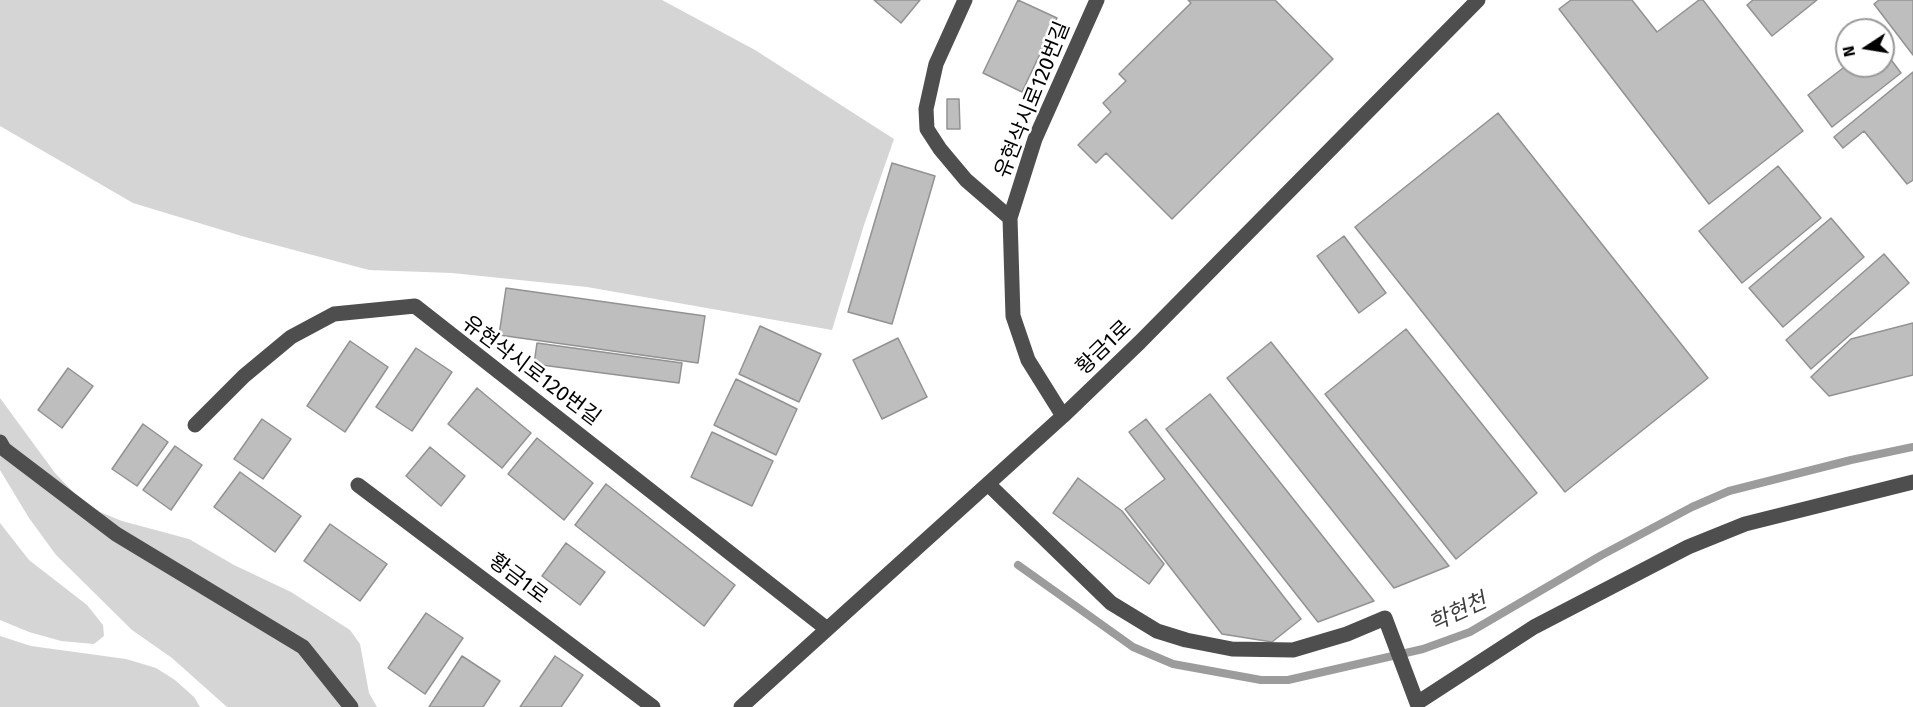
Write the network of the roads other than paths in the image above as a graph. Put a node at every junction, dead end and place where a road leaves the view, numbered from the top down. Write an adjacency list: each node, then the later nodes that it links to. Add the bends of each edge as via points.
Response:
1 (964, 0): 4 (street, 유현삭시로120번길, via 936,64 926,109 927,129 966,180)
2 (1097, 0): 4 (street, 유현삭시로120번길, via 1035,139)
3 (1478, 0): 5 (street, 황금1로)
4 (1010, 218): 5 (street, 유현삭시로120번길, via 1013,316 1028,360)
5 (1063, 416): 9 (street, 황금1로)
6 (195, 425): 11 (street, 유현삭시로120번길, via 244,376 291,337 334,314 415,306)
7 (0, 442): 13 (street, via 116,534 303,647)
8 (1913, 482): 12 (street, via 1745,524 1688,547 1534,627)
9 (988, 484): 11 (street, 황금1로); 12 (street, via 1110,603 1157,631 1232,649 1293,650 1384,618)
10 (358, 485): 14 (street, 황금1로)
11 (827, 629): 15 (street, 황금1로)
12 (1416, 705)
13 (351, 707)
14 (654, 707)
15 (741, 707)

